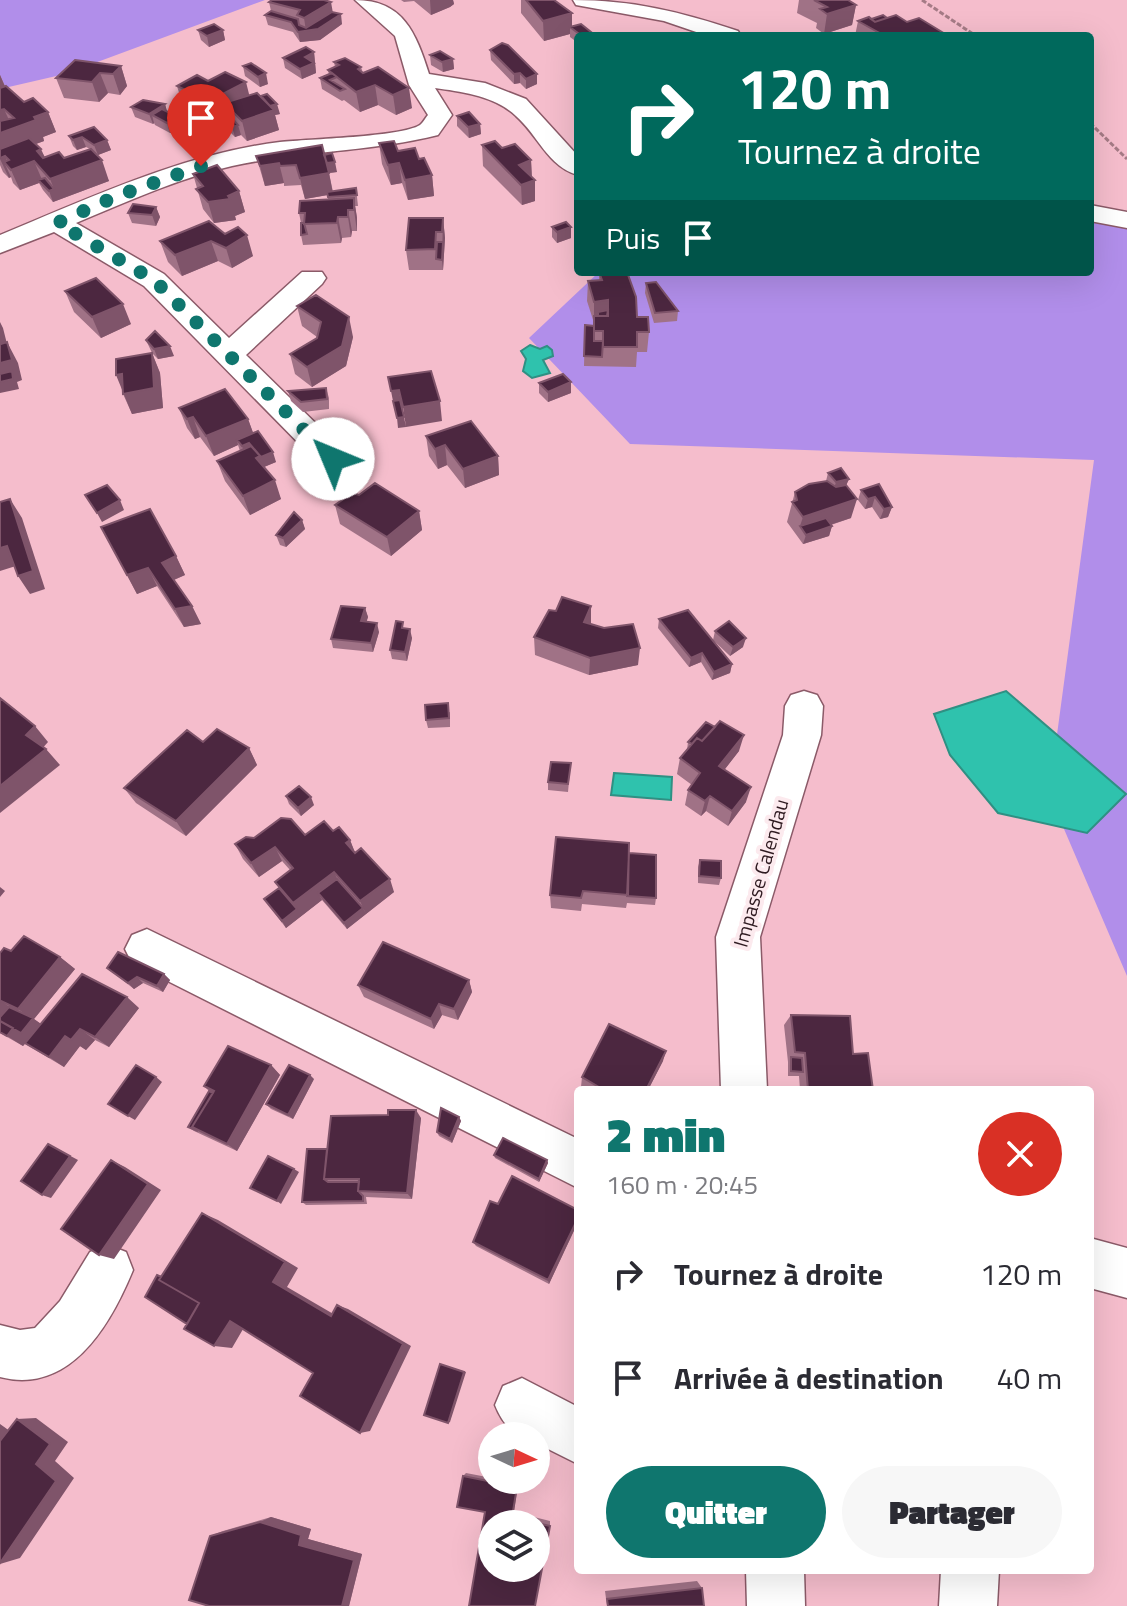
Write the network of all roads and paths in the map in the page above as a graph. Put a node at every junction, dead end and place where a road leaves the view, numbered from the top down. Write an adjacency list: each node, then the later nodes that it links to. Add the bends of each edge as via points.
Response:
1 (366, 0): 7 (street, via 405,33)
2 (584, 0): 4 (street)
3 (922, 0): 6 (path)
4 (620, 4): 5 (street)
5 (718, 32)
6 (970, 32)
7 (420, 80): 10 (street, via 460,85 513,103); 14 (street, via 440,115 421,133 223,160 117,196)
8 (1094, 127): 9 (path)
9 (1127, 159)
10 (574, 164)
11 (1094, 214): 13 (street)
12 (11, 217): 14 (street)
13 (1127, 220)
14 (45, 228): 15 (street); 17 (street, via 154,280)
15 (0, 245)
16 (312, 278): 17 (street)
17 (228, 355): 18 (street)
18 (333, 459)
19 (804, 706): 21 (street, Impasse Calendau, via 802,735 738,937)
20 (147, 949): 22 (street)
21 (744, 1086)
22 (574, 1162)
23 (1094, 1264): 25 (street)
24 (108, 1270): 26 (street, via 54,1349 26,1356)
25 (1127, 1273)
26 (0, 1351)
27 (522, 1405): 28 (street)
28 (574, 1435)
29 (775, 1574): 31 (street)
30 (970, 1574): 32 (street)
31 (776, 1606)
32 (968, 1606)

